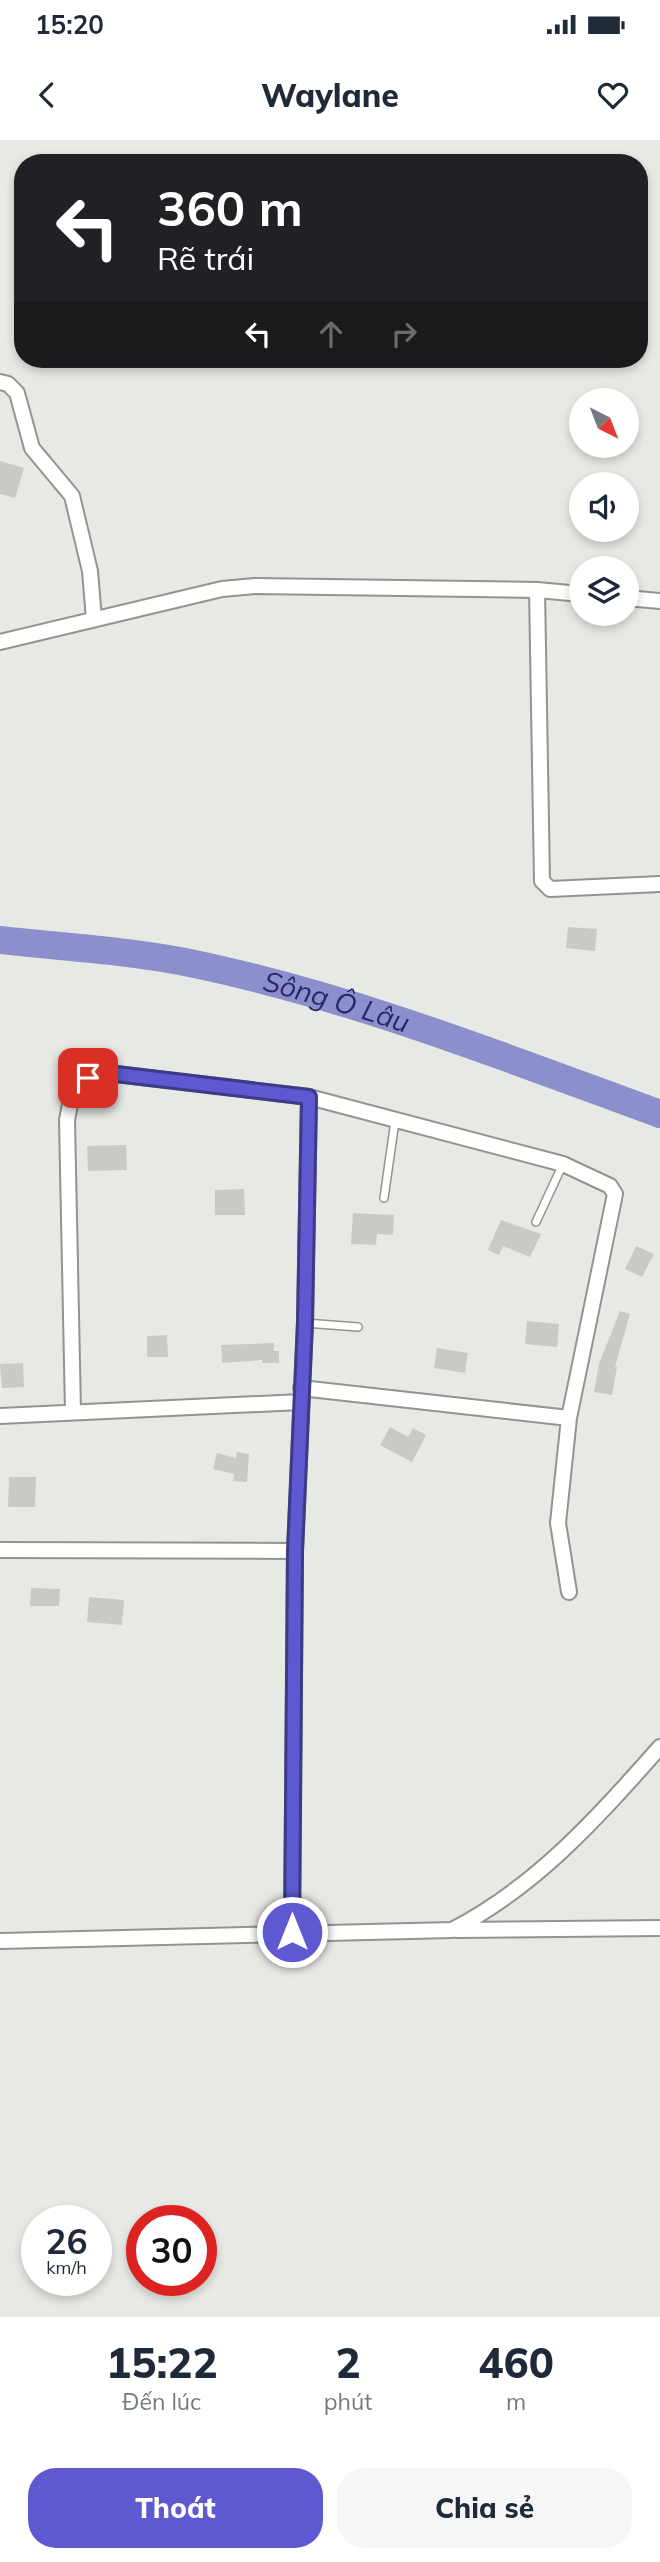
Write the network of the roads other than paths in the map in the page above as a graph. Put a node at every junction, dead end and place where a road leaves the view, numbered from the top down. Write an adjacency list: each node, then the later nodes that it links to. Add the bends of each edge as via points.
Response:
1 (0, 382): 6 (street, via 18,393 32,448 72,496 90,571)
2 (537, 590): 3 (street); 6 (street, via 255,586 222,589); 8 (street, via 542,881 550,889)
3 (569, 593)
4 (639, 599): 5 (street)
5 (660, 601)
6 (94, 619): 7 (street)
7 (0, 642)
8 (660, 884)
9 (309, 1097): 10 (street); 14 (street); 17 (street, via 116,1074 88,1078 73,1090 67,1120)
10 (395, 1121): 11 (street); 12 (lane)
11 (563, 1164): 13 (lane); 19 (street, via 610,1186 615,1194)
12 (384, 1198)
13 (536, 1223)
14 (305, 1322): 15 (lane); 16 (street)
15 (358, 1327)
16 (301, 1395): 17 (street); 19 (street); 21 (street)
17 (73, 1412): 18 (street)
18 (0, 1416)
19 (569, 1418): 22 (street, via 558,1523)
20 (0, 1550): 21 (street)
21 (295, 1551): 26 (street)
22 (569, 1592)
23 (660, 1747): 25 (street, via 550,1865)
24 (660, 1928): 25 (street)
25 (452, 1930): 26 (street)
26 (292, 1932): 27 (street)
27 (0, 1941)

